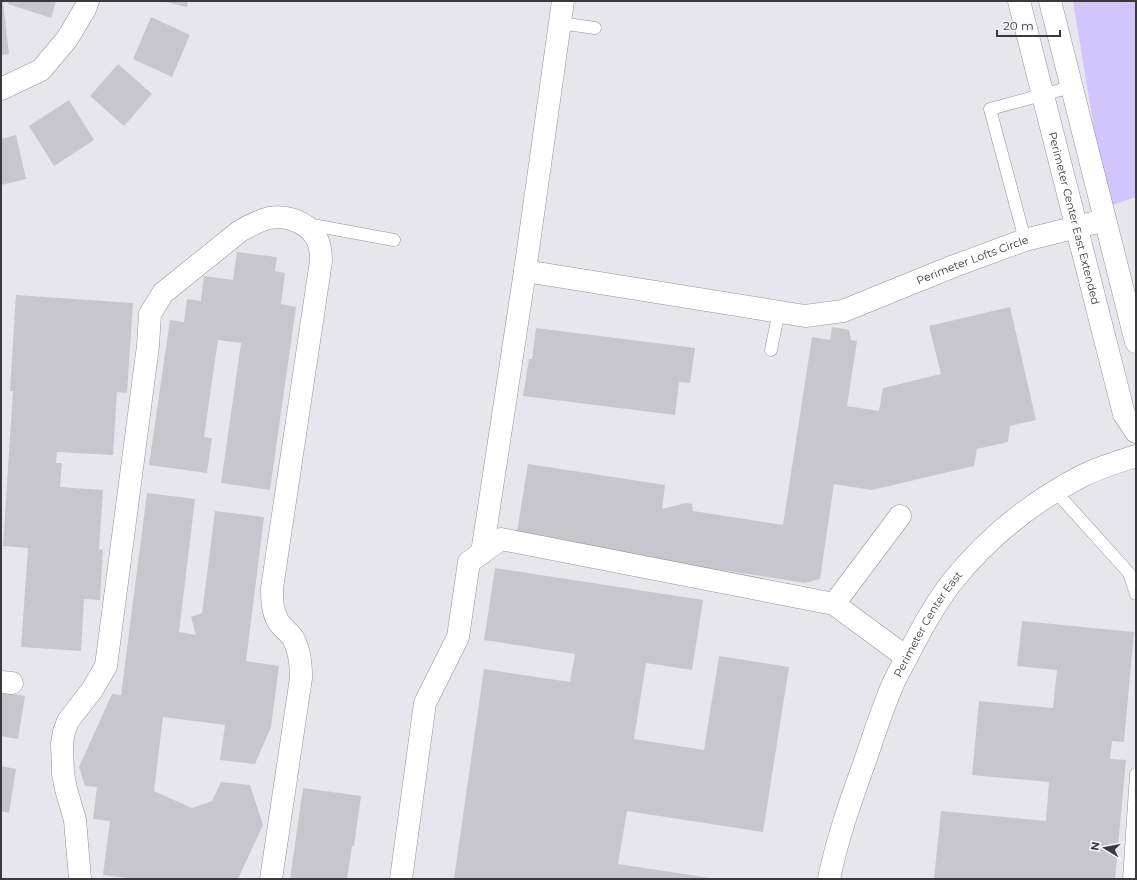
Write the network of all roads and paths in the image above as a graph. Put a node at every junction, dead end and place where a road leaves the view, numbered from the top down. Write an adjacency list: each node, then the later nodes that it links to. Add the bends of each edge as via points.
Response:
1 (88, 1): 8 (street, via 67,39 41,70)
2 (563, 1): 5 (street)
3 (1019, 1): 9 (street, Perimeter Center East Extended)
4 (1050, 1): 7 (street)
5 (560, 23): 6 (lane); 15 (street)
6 (595, 28)
7 (1071, 87): 9 (lane); 10 (street)
8 (1, 89)
9 (1043, 94): 12 (street, Perimeter Center East Extended); 14 (lane, via 990,109)
10 (1105, 220): 12 (street, Perimeter Lofts Circle); 17 (street)
11 (301, 223): 13 (lane); 29 (street, via 292,219 269,218 240,231 163,293 150,314 106,666 92,690 68,721 62,744 63,774 75,820); 30 (street, via 316,237 322,261 272,588 274,611 298,649 301,678)
12 (1077, 227): 14 (street, Perimeter Lofts Circle); 20 (street, Perimeter Center East Extended, via 1124,414)
13 (394, 240)
14 (1025, 240): 16 (street, Perimeter Lofts Circle, via 843,311 805,316)
15 (525, 271): 16 (street, Perimeter Lofts Circle); 24 (street)
16 (779, 311): 19 (lane)
17 (1133, 319): 18 (street)
18 (1136, 342)
19 (771, 350)
20 (1136, 432)
21 (1136, 456): 22 (street, Perimeter Center East, via 1083,476)
22 (1056, 492): 25 (lane, via 1129,573); 27 (street, Perimeter Center East, via 1027,510 976,555 936,605)
23 (900, 516): 26 (street)
24 (482, 553): 26 (street, via 501,539); 31 (street, via 469,562 458,637 425,703)
25 (1136, 594)
26 (834, 604): 27 (street)
27 (906, 657): 32 (street, Perimeter Center East, via 893,683 845,818)
28 (1136, 774): 33 (lane)
29 (80, 879)
30 (271, 879)
31 (401, 879)
32 (829, 879)
33 (1129, 879)

